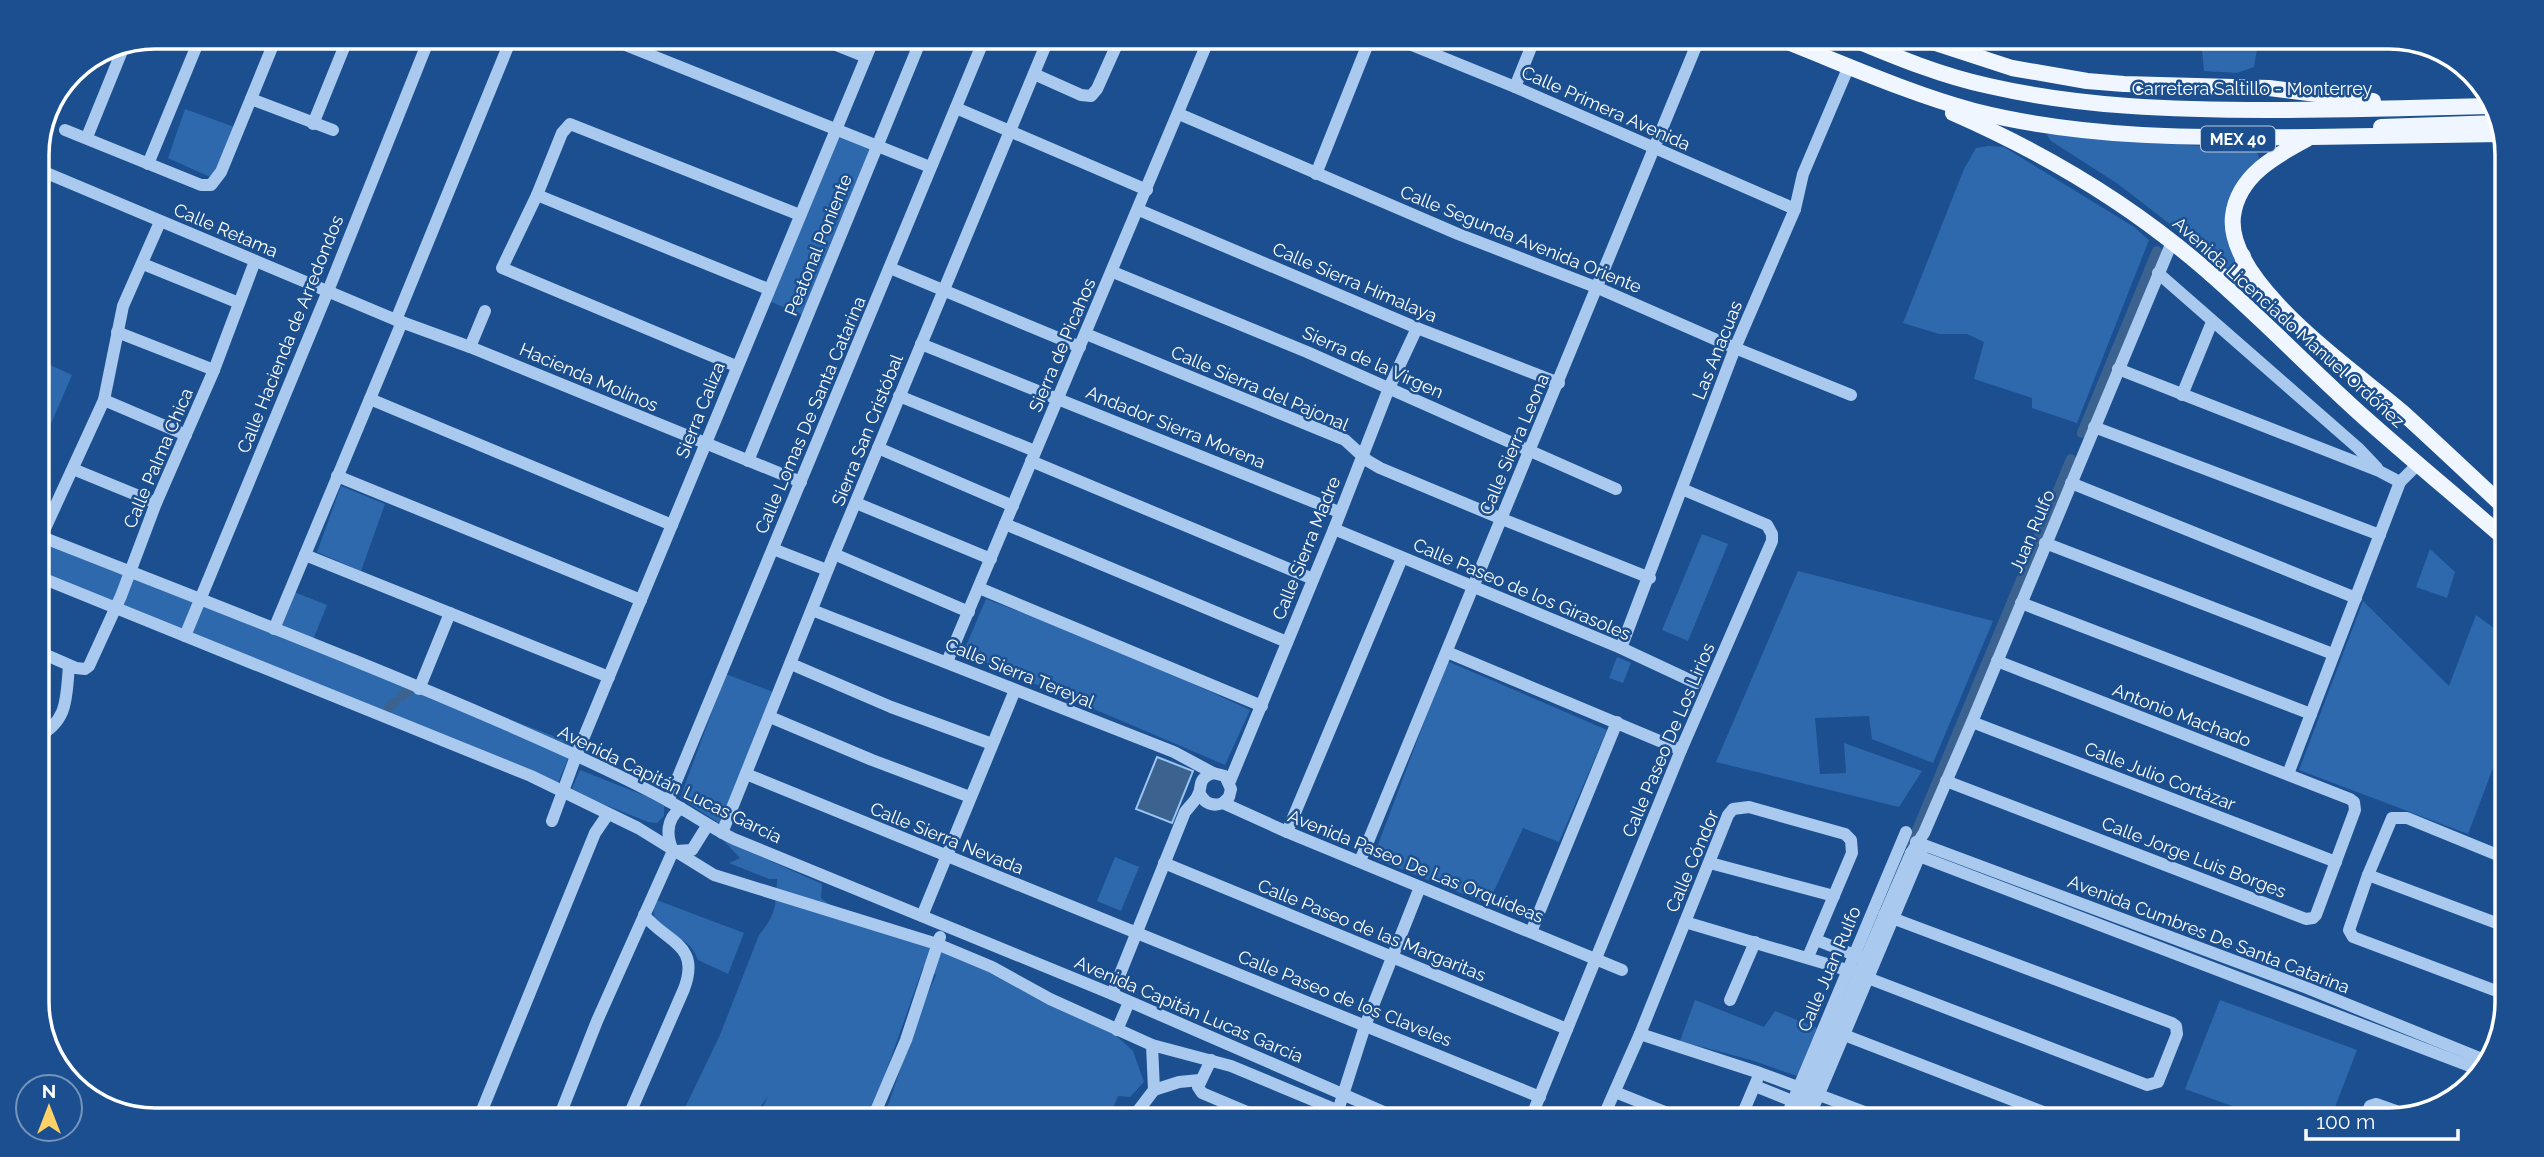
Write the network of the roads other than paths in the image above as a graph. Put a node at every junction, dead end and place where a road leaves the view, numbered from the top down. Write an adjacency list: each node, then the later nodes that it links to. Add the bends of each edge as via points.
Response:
1 (195, 49): 49 (street)
2 (271, 49): 30 (street)
3 (343, 49): 38 (street)
4 (425, 49): 70 (street, Calle Hacienda de Arredondos)
5 (507, 49): 73 (street)
6 (636, 49): 39 (street)
7 (846, 49): 23 (street)
8 (869, 49): 23 (street, Sierra Caliza)
9 (918, 49): 47 (street, Peatonal Poniente)
10 (980, 49): 35 (street, Calle Lomas De Santa Catarina)
11 (1044, 49): 25 (street, Sierra San Cristóbal)
12 (1115, 49): 25 (street, via 1091,96)
13 (1205, 49): 36 (street, Sierra de Picahos)
14 (1366, 49): 52 (street)
15 (1422, 49): 28 (street, Calle Primera Avenida)
16 (1530, 49): 28 (street)
17 (1695, 49): 48 (street, Calle Sierra Leona)
18 (1806, 49): 24 (main road, MEX 40)
19 (1876, 49): 21 (main road, Carretera Saltillo - Monterrey / MEX 40)
20 (1957, 49): 26 (main road, via 2023,70)
21 (1881, 51): 27 (main road, Carretera Saltillo - Monterrey / MEX 40)
22 (120, 55): 44 (street)
23 (866, 57): 39 (street, Sierra Caliza)
24 (1849, 66): 29 (main road, MEX 40); 56 (street, Las Anacuas, via 1803,174)
25 (1034, 74): 42 (street, Sierra San Cristóbal)
26 (2124, 85): 27 (main road); 33 (main road, via 2269,88)
27 (1989, 86): 33 (main road, Carretera Saltillo - Monterrey / MEX 40, via 2066,100 2175,109)
28 (1515, 87): 48 (street, Calle Primera Avenida)
29 (1925, 95): 45 (main road, MEX 40, via 1976,111 2094,131 2170,138); 59 (main road, Avenida Licenciado Manuel Ordóñez, via 1952,113 2045,156)
30 (251, 99): 38 (street); 49 (street, via 211,185)
31 (2481, 103): 34 (main road)
32 (2483, 106): 34 (main road, Carretera Saltillo - Monterrey / MEX 40)
33 (2413, 107): 34 (main road, Carretera Saltillo - Monterrey / MEX 40)
34 (2469, 107)
35 (956, 108): 42 (street); 50 (street, Calle Lomas De Santa Catarina)
36 (1179, 114): 52 (street, Calle Segunda Avenida Oriente); 53 (street, Sierra de Picahos)
37 (2490, 123): 46 (main road, via 2364,128)
38 (313, 124): 41 (street)
39 (836, 128): 47 (street); 57 (street, Sierra Caliza)
40 (65, 130): 44 (street)
41 (333, 130)
42 (1010, 130): 53 (street); 69 (street, Sierra San Cristóbal)
43 (2493, 134): 46 (main road, MEX 40)
44 (87, 137): 49 (street)
45 (2310, 137): 46 (main road, MEX 40); 60 (main road, Avenida Licenciado Manuel Ordóñez, via 2263,166 2240,193 2233,225)
46 (2331, 137)
47 (878, 146): 50 (street); 105 (street, Peatonal Poniente)
48 (1653, 148): 56 (street, Calle Primera Avenida); 67 (street, Calle Sierra Leona)
49 (148, 164)
50 (930, 167): 63 (street, Calle Lomas De Santa Catarina)
51 (49, 174): 58 (street, Calle Retama)
52 (1316, 174): 67 (street, Calle Segunda Avenida Oriente)
53 (1147, 190): 55 (street, Sierra de Picahos)
54 (537, 195): 57 (street, via 570,124); 68 (street); 82 (street, via 502,268)
55 (1139, 209): 64 (street, Sierra de Picahos); 75 (street, Calle Sierra Himalaya)
56 (1795, 209): 81 (street, Las Anacuas)
57 (800, 215): 68 (street, Sierra Caliza)
58 (160, 222): 61 (street, Calle Retama); 62 (street)
59 (2172, 242): 65 (street, Juan Rulfo); 66 (main road, Avenida Licenciado Manuel Ordóñez)
60 (2242, 255): 66 (main road, via 2244,268 2239,275); 93 (main road, Avenida Licenciado Manuel Ordóñez, via 2259,283 2292,319)
61 (255, 261): 70 (street, Calle Retama); 71 (street, Calle Palma Chica)
62 (143, 264): 71 (street); 76 (street, via 123,306)
63 (890, 268): 69 (street); 110 (street, Calle Lomas De Santa Catarina)
64 (1113, 272): 77 (street, Sierra de Picahos); 86 (street, Sierra de la Virgen)
65 (2158, 273): 74 (street); 83 (street, Juan Rulfo)
66 (2211, 274): 94 (main road, Avenida Licenciado Manuel Ordóñez)
67 (1598, 288): 81 (street, Calle Segunda Avenida Oriente); 85 (street, Calle Sierra Leona)
68 (768, 289): 82 (street, Sierra Caliza)
69 (944, 289): 78 (street, Sierra San Cristóbal); 80 (street)
70 (328, 291): 73 (street, Calle Retama); 142 (street, Calle Hacienda de Arredondos)
71 (239, 303): 84 (street, Calle Palma Chica)
72 (485, 311): 79 (street)
73 (399, 321): 79 (street, Hacienda Molinos); 91 (street)
74 (2212, 321): 88 (street); 108 (street)
75 (1417, 328): 85 (street, Calle Sierra Himalaya); 86 (street, Calle Sierra Madre)
76 (117, 332): 84 (street); 92 (street)
77 (1086, 334): 80 (street, Sierra de Picahos); 104 (street, Calle Sierra del Pajonal, via 1345,440)
78 (921, 344): 89 (street, Sierra San Cristóbal); 90 (street, Andador Sierra Morena)
79 (470, 347): 98 (street, Hacienda Molinos)
80 (1080, 347): 90 (street, Sierra de Picahos)
81 (1735, 348): 87 (street, Calle Segunda Avenida Oriente); 114 (street, Las Anacuas)
82 (736, 366): 98 (street, Sierra Caliza)
83 (2118, 369): 88 (street); 96 (street, Juan Rulfo)
84 (214, 370): 97 (street, Calle Palma Chica)
85 (1559, 383): 101 (street, Calle Sierra Leona)
86 (1389, 388): 101 (street, Sierra de la Virgen); 104 (street, Calle Sierra Madre)
87 (1851, 395)
88 (2182, 395): 108 (street)
89 (899, 396): 100 (street, Sierra San Cristóbal); 103 (street)
90 (1057, 398): 103 (street, Sierra de Picahos); 119 (street, Andador Sierra Morena)
91 (370, 399): 109 (street); 123 (street)
92 (104, 400): 97 (street); 107 (street)
93 (2402, 412): 94 (main road); 95 (main road, Avenida Licenciado Manuel Ordóñez)
94 (2367, 420): 99 (main road, Avenida Licenciado Manuel Ordóñez)
95 (2416, 425): 99 (main road); 102 (main road, Avenida Licenciado Manuel Ordóñez)
96 (2094, 427): 112 (street, Juan Rulfo); 126 (street)
97 (186, 435): 116 (street, Calle Palma Chica)
98 (705, 445): 105 (street, Hacienda Molinos); 123 (street, Sierra Caliza)
99 (2399, 447): 106 (main road, Avenida Licenciado Manuel Ordóñez)
100 (878, 448): 117 (street, Sierra San Cristóbal); 118 (street)
101 (1531, 450): 113 (street, Sierra de la Virgen); 121 (street, Calle Sierra Leona)
102 (2446, 453): 106 (main road); 115 (main road, Avenida Licenciado Manuel Ordóñez)
103 (1033, 456): 118 (street, Sierra de Picahos); 137 (street)
104 (1362, 456): 119 (street, Calle Sierra Madre); 121 (street, Calle Sierra del Pajonal, via 1380,468)
105 (748, 461): 110 (street, Hacienda Molinos)
106 (2418, 464): 111 (street); 125 (main road, Avenida Licenciado Manuel Ordóñez)
107 (73, 469): 116 (street); 120 (street)
108 (2379, 471): 111 (street)
109 (337, 476): 131 (street); 143 (street)
110 (801, 482): 129 (street, Calle Lomas De Santa Catarina)
111 (2400, 482): 126 (street)
112 (2071, 484): 128 (street, Juan Rulfo); 141 (street)
113 (1616, 489)
114 (1682, 489): 136 (street, Las Anacuas); 171 (street, Calle Paseo De Los Lirios, via 1766,525 1772,534)
115 (2495, 498)
116 (156, 503): 135 (street, Calle Palma Chica)
117 (856, 503): 130 (street, Sierra San Cristóbal); 133 (street)
118 (1013, 506): 122 (street, Sierra de Picahos)
119 (1339, 512): 124 (street, Calle Sierra Madre)
120 (49, 517)
121 (1502, 519): 136 (street, Calle Sierra del Pajonal); 139 (street, Calle Sierra Leona)
122 (1005, 524): 133 (street, Sierra de Picahos); 151 (street)
123 (672, 525): 143 (street, Sierra Caliza)
124 (1334, 529): 132 (street, Calle Paseo de los Girasoles); 137 (street, Calle Sierra Madre)
125 (2495, 530)
126 (2380, 535): 141 (street)
127 (49, 543): 135 (street, Avenida Capitán Lucas García)
128 (2045, 543): 144 (street, Juan Rulfo); 154 (street)
129 (773, 549): 134 (street); 181 (street, Calle Lomas De Santa Catarina)
130 (834, 554): 134 (street, Sierra San Cristóbal); 147 (street)
131 (305, 555): 148 (street); 149 (street)
132 (1402, 558): 139 (street, Calle Paseo de los Girasoles); 188 (street)
133 (991, 559): 140 (street, Sierra de Picahos)
134 (828, 570): 146 (street, Sierra San Cristóbal)
135 (130, 572): 142 (street, Avenida Capitán Lucas García); 145 (street, Calle Palma Chica)
136 (1650, 578): 152 (street, Las Anacuas)
137 (1313, 579): 151 (street, Calle Sierra Madre)
138 (49, 581): 145 (street)
139 (1474, 587): 152 (street, Calle Paseo de los Girasoles); 153 (street, Calle Sierra Leona)
140 (979, 588): 147 (street, Sierra de Picahos); 164 (street)
141 (2356, 598): 154 (street)
142 (200, 599): 149 (street, Avenida Capitán Lucas García); 150 (street, Calle Hacienda de Arredondos)
143 (641, 600): 160 (street, Sierra Caliza)
144 (2021, 603): 156 (street, Juan Rulfo); 165 (street)
145 (115, 608): 150 (street); 159 (street, Calle Palma Chica, via 89,666 81,670)
146 (812, 610): 157 (street, Calle Sierra Tereyal); 158 (street, Sierra San Cristóbal)
147 (969, 612): 157 (street, Sierra de Picahos)
148 (450, 613): 160 (street); 162 (street)
149 (274, 629): 162 (street, Avenida Capitán Lucas García)
150 (185, 636): 178 (street)
151 (1287, 642): 164 (street, Calle Sierra Madre)
152 (1621, 648): 161 (street, Calle Paseo de los Girasoles)
153 (1447, 652): 167 (street); 195 (street, Calle Sierra Leona)
154 (2333, 654): 165 (street)
155 (49, 657): 159 (street)
156 (1997, 661): 168 (street, Juan Rulfo); 175 (street, Antonio Machado)
157 (947, 662): 163 (street, Calle Sierra Tereyal)
158 (791, 664): 166 (street, Sierra San Cristóbal); 170 (street)
159 (69, 666): 169 (street, via 59,720)
160 (609, 677): 172 (street, Sierra Caliza)
161 (1696, 683)
162 (419, 689): 172 (street, Avenida Capitán Lucas García)
163 (1015, 690): 170 (street); 173 (street, Calle Sierra Tereyal, via 1174,752)
164 (1262, 706): 177 (street, Calle Sierra Madre)
165 (2311, 714): 175 (street)
166 (770, 717): 174 (street, Sierra San Cristóbal); 180 (street)
167 (1617, 722): 171 (street); 209 (street)
168 (1972, 722): 176 (street, Juan Rulfo); 196 (street, Calle Julio Cortázar)
169 (49, 728)
170 (992, 744): 180 (street)
171 (1681, 750): 215 (street, Calle Paseo De Los Lirios)
172 (576, 756): 178 (street, Sierra Caliza); 181 (street, Avenida Capitán Lucas García)
173 (1213, 773): 177 (street); 179 (street, via 1203,778)
174 (746, 774): 190 (street, Sierra San Cristóbal); 194 (street, Calle Sierra Nevada)
175 (2288, 774): 182 (street, Antonio Machado)
176 (1946, 781): 191 (street, Juan Rulfo); 196 (street, Calle Jorge Luis Borges, via 2310,920)
177 (1230, 782): 183 (street, Calle Sierra Madre, via 1229,797)
178 (563, 793): 185 (street); 186 (street, Sierra Caliza)
179 (1200, 794): 183 (street, via 1207,803); 197 (street, via 1185,812)
180 (970, 797): 194 (street)
181 (668, 801): 184 (street, Avenida Capitán Lucas García)
182 (2354, 802): 196 (street, Calle Jorge Luis Borges)
183 (1223, 803): 188 (street, Avenida Paseo De Las Orquídeas)
184 (681, 808): 187 (street, Avenida Capitán Lucas García); 192 (street, via 668,828)
185 (608, 814): 192 (street); 241 (street, via 592,842)
186 (552, 821)
187 (707, 826): 190 (street, Avenida Capitán Lucas García); 192 (street, via 692,850)
188 (1287, 832): 195 (street, Avenida Paseo De Las Orquídeas)
189 (1906, 832): 216 (street, Calle Juan Rulfo)
190 (722, 833): 203 (street, Avenida Capitán Lucas García)
191 (1919, 846): 204 (street, Calle Juan Rulfo); 220 (street, Avenida Cumbres De Santa Catarina); 224 (street, Avenida Cumbres De Santa Catarina)
192 (673, 850): 202 (street); 212 (street, via 729,881)
193 (2495, 854): 199 (street, via 2397,817 2389,822)
194 (946, 855): 203 (street); 208 (street, Calle Sierra Nevada)
195 (1360, 861): 200 (street, Avenida Paseo De Las Orquídeas)
196 (2336, 862)
197 (1164, 863): 208 (street); 213 (street, Calle Paseo de las Margaritas)
198 (1710, 863): 201 (street); 201 (street, Calle Cóndor, via 1728,815 1733,809 1749,807 1849,836 1852,853); 205 (street, Calle Cóndor)
199 (2368, 875): 206 (street); 219 (street, via 2351,923 2353,937)
200 (1420, 887): 209 (street, Avenida Paseo De Las Orquídeas); 213 (street)
201 (1834, 896): 210 (street, Calle Cóndor)
202 (644, 915): 242 (street); 243 (street, via 677,943 690,967)
203 (922, 916): 207 (street, Avenida Capitán Lucas García)
204 (1889, 916): 216 (street, Calle Juan Rulfo); 218 (street, via 2172,1023 2177,1034 2158,1082 2147,1085)
205 (1685, 922): 211 (street); 229 (street, Calle Cóndor)
206 (2495, 923)
207 (944, 926): 212 (street); 221 (street, Avenida Capitán Lucas García)
208 (1136, 931): 221 (street); 225 (street, Calle Paseo de los Claveles)
209 (1531, 932): 215 (street, Avenida Paseo De Las Orquídeas)
210 (1816, 940): 214 (street, Calle Cóndor); 216 (street)
211 (1755, 942): 214 (street); 222 (street)
212 (937, 944): 227 (street); 244 (street, via 906,1040)
213 (1392, 957): 225 (street); 226 (street, Calle Paseo de las Margaritas)
214 (1808, 957): 218 (street)
215 (1597, 959): 217 (street, Avenida Paseo De Las Orquídeas); 226 (street)
216 (1864, 959): 218 (street, Calle Juan Rulfo); 218 (street, Calle Juan Rulfo)
217 (1622, 970)
218 (1858, 974): 228 (street, Calle Juan Rulfo); 237 (street, Calle Juan Rulfo)
219 (2495, 990)
220 (2312, 991): 224 (street); 231 (street, Avenida Cumbres De Santa Catarina)
221 (1112, 994): 223 (street, Avenida Capitán Lucas García)
222 (1730, 1000)
223 (1129, 1002): 227 (street); 239 (street, Avenida Capitán Lucas García)
224 (2307, 1003): 233 (street, Avenida Cumbres De Santa Catarina)
225 (1365, 1026): 239 (street); 240 (street, Calle Paseo de los Claveles)
226 (1567, 1029): 240 (street)
227 (1117, 1030): 230 (street)
228 (1839, 1033): 237 (street, Calle Juan Rulfo); 258 (street)
229 (1640, 1034): 234 (street); 238 (street, Calle Cóndor)
230 (1152, 1045): 232 (street); 236 (street)
231 (2479, 1058)
232 (1211, 1060): 235 (street); 247 (street)
233 (2473, 1067)
234 (1758, 1079): 237 (street); 253 (street); 254 (street)
235 (1200, 1080): 236 (street); 246 (street, via 1202,1093)
236 (1154, 1090): 245 (street)
237 (1809, 1091): 255 (street, Calle Juan Rulfo); 256 (street, Calle Juan Rulfo); 257 (street)
238 (1615, 1092): 251 (street, Calle Cóndor); 252 (street)
239 (1343, 1096): 248 (street); 249 (street, Avenida Capitán Lucas García)
240 (1540, 1097): 250 (street)
241 (483, 1108)
242 (563, 1108)
243 (632, 1108)
244 (877, 1108)
245 (1140, 1108)
246 (1235, 1108)
247 (1320, 1108)
248 (1339, 1108)
249 (1372, 1108)
250 (1535, 1108)
251 (1608, 1108)
252 (1655, 1108)
253 (1745, 1108)
254 (1802, 1108)
255 (1804, 1108)
256 (1804, 1108)
257 (1854, 1108)
258 (2033, 1108)
259 (2369, 1108): 260 (street, via 2376,1104)
260 (2387, 1108)

